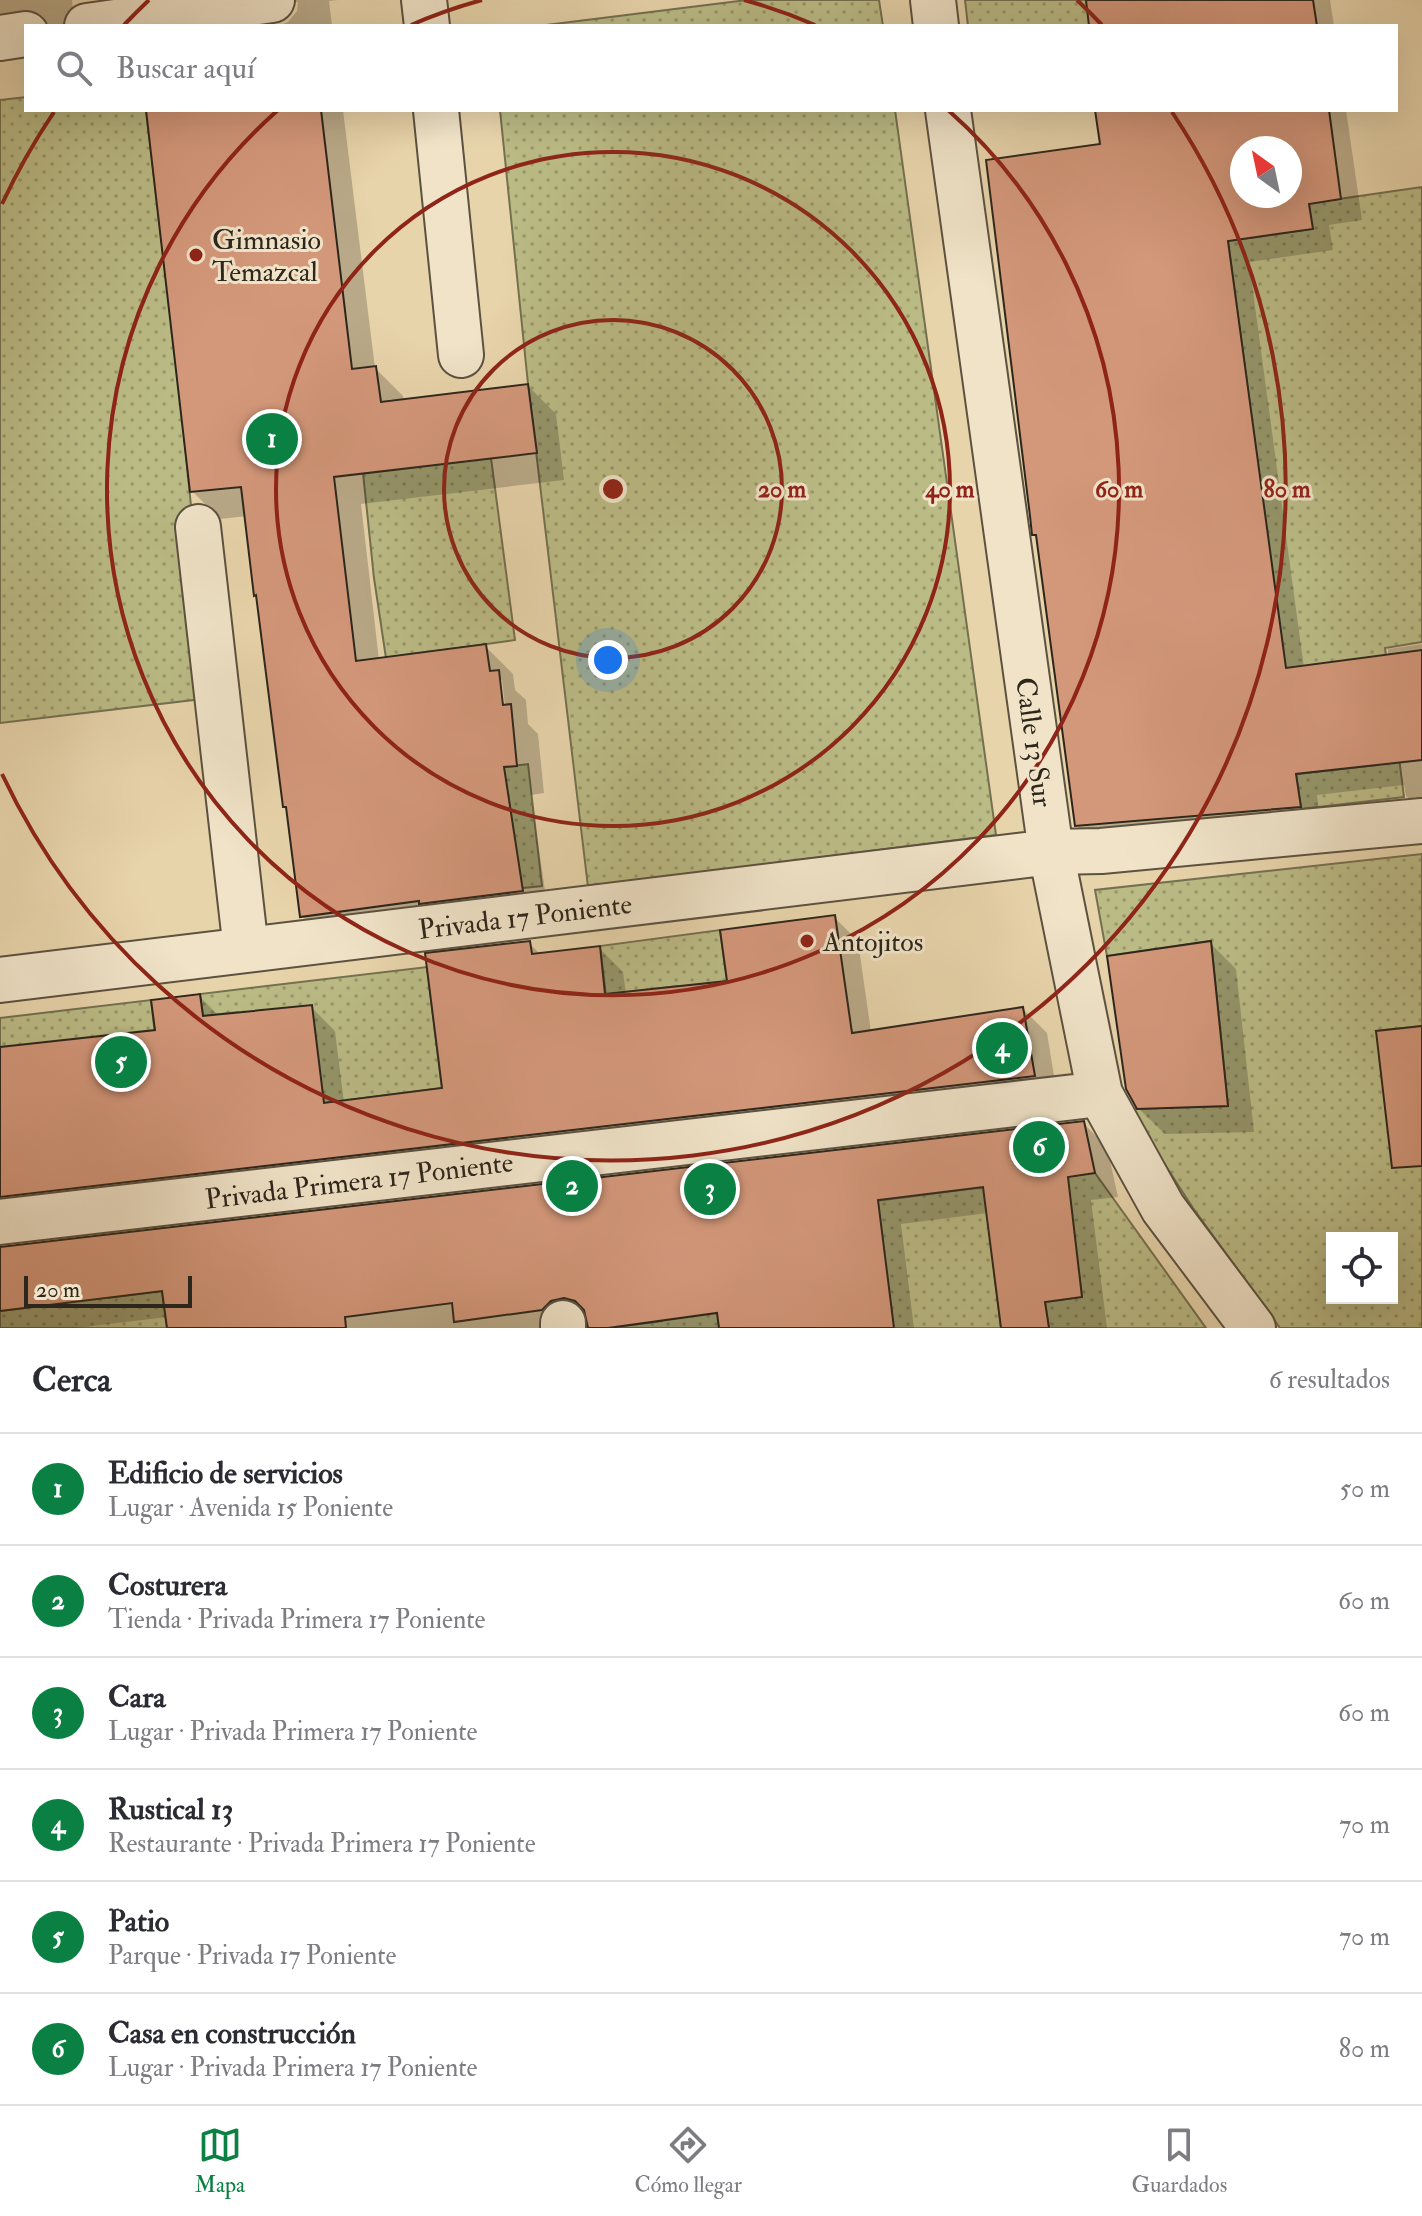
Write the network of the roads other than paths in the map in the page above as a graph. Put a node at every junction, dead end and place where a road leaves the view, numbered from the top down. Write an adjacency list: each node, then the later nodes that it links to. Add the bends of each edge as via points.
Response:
1 (272, 0): 4 (street)
2 (424, 0): 5 (street)
3 (933, 0): 6 (street)
4 (94, 17)
5 (427, 24)
6 (936, 24)
7 (24, 34): 8 (street)
8 (0, 38)
9 (436, 112): 11 (street)
10 (948, 112): 14 (street, Calle 13 Sur)
11 (461, 355)
12 (198, 527): 15 (street)
13 (1422, 821): 14 (street, Privada 17 Poniente)
14 (1051, 852): 15 (street, Privada 17 Poniente); 17 (street, Calle 13 Sur)
15 (246, 950): 16 (street, Privada 17 Poniente)
16 (0, 980)
17 (1100, 1094): 18 (street, Privada Primera 17 Poniente); 19 (street, Calle 13 Sur, via 1163,1208)
18 (0, 1222)
19 (1253, 1328)

